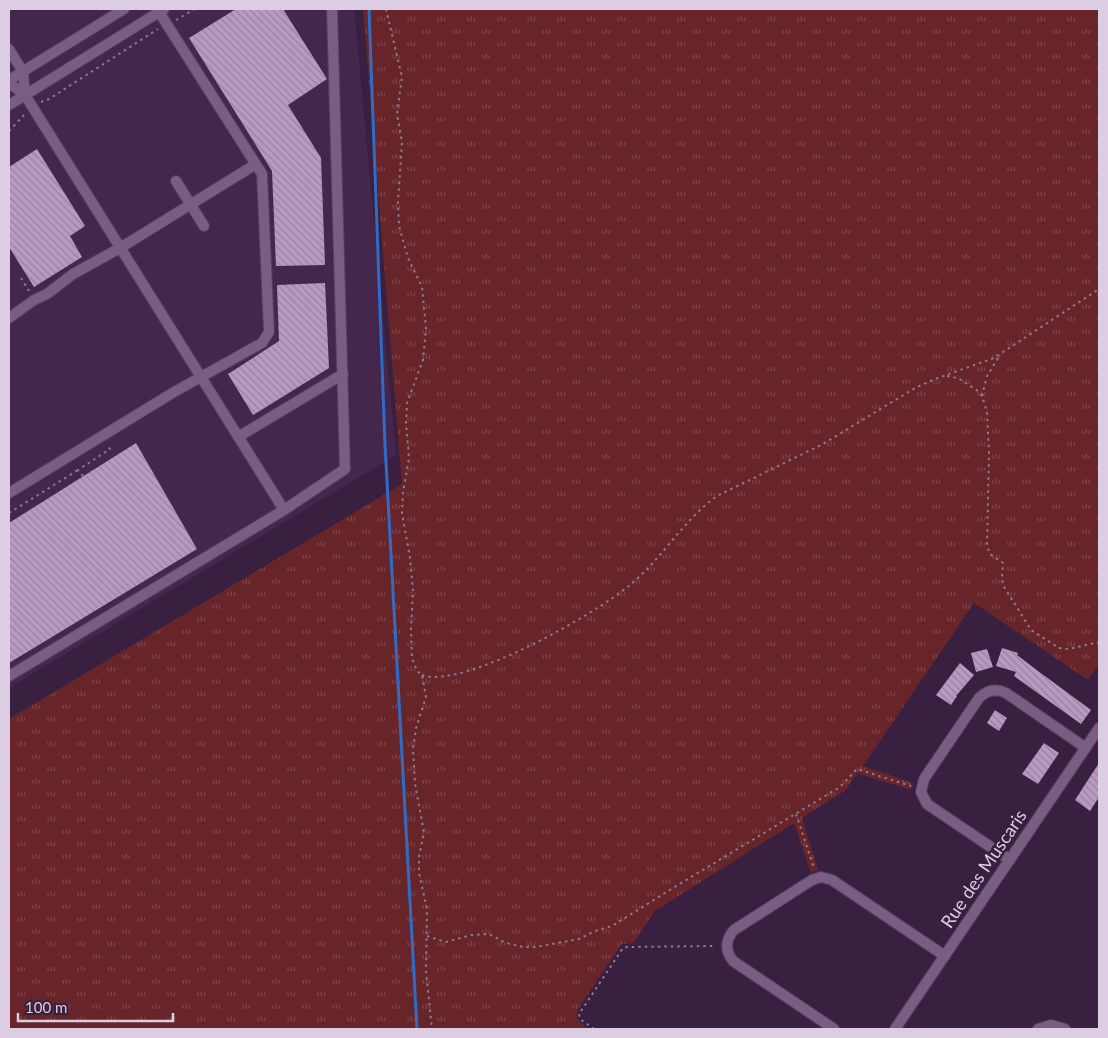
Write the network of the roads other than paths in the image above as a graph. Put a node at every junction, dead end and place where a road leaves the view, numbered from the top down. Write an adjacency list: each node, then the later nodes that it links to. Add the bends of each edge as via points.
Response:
1 (124, 9): 5 (street)
2 (332, 9): 15 (street)
3 (161, 10): 7 (street); 9 (street)
4 (9, 49): 5 (street)
5 (23, 72): 6 (street); 7 (street)
6 (9, 82): 7 (street)
7 (25, 95): 8 (street); 13 (street)
8 (9, 105)
9 (256, 164): 11 (street); 16 (street, via 262,174 269,332 262,342)
10 (176, 182): 11 (street)
11 (192, 205): 12 (street); 13 (street)
12 (204, 226)
13 (120, 248): 14 (street, via 73,274); 16 (street)
14 (9, 318)
15 (343, 374): 17 (street); 19 (street, via 345,469)
16 (201, 378): 17 (street); 18 (street)
17 (238, 437): 19 (street)
18 (9, 493)
19 (284, 510): 20 (street)
20 (9, 676)
21 (1099, 728): 22 (street, Rue des Muscaris)
22 (1086, 748): 23 (street, Rue des Muscaris); 23 (street, via 1006,694 993,690 979,698 929,771 921,788 927,804)
23 (1010, 860): 24 (street, Rue des Muscaris)
24 (945, 956): 25 (street, via 824,877 812,880 734,930 727,946 733,961); 26 (street, Rue des Muscaris)
25 (834, 1029)
26 (895, 1029)
27 (1038, 1029): 28 (street, via 1051,1025)
28 (1065, 1029)

